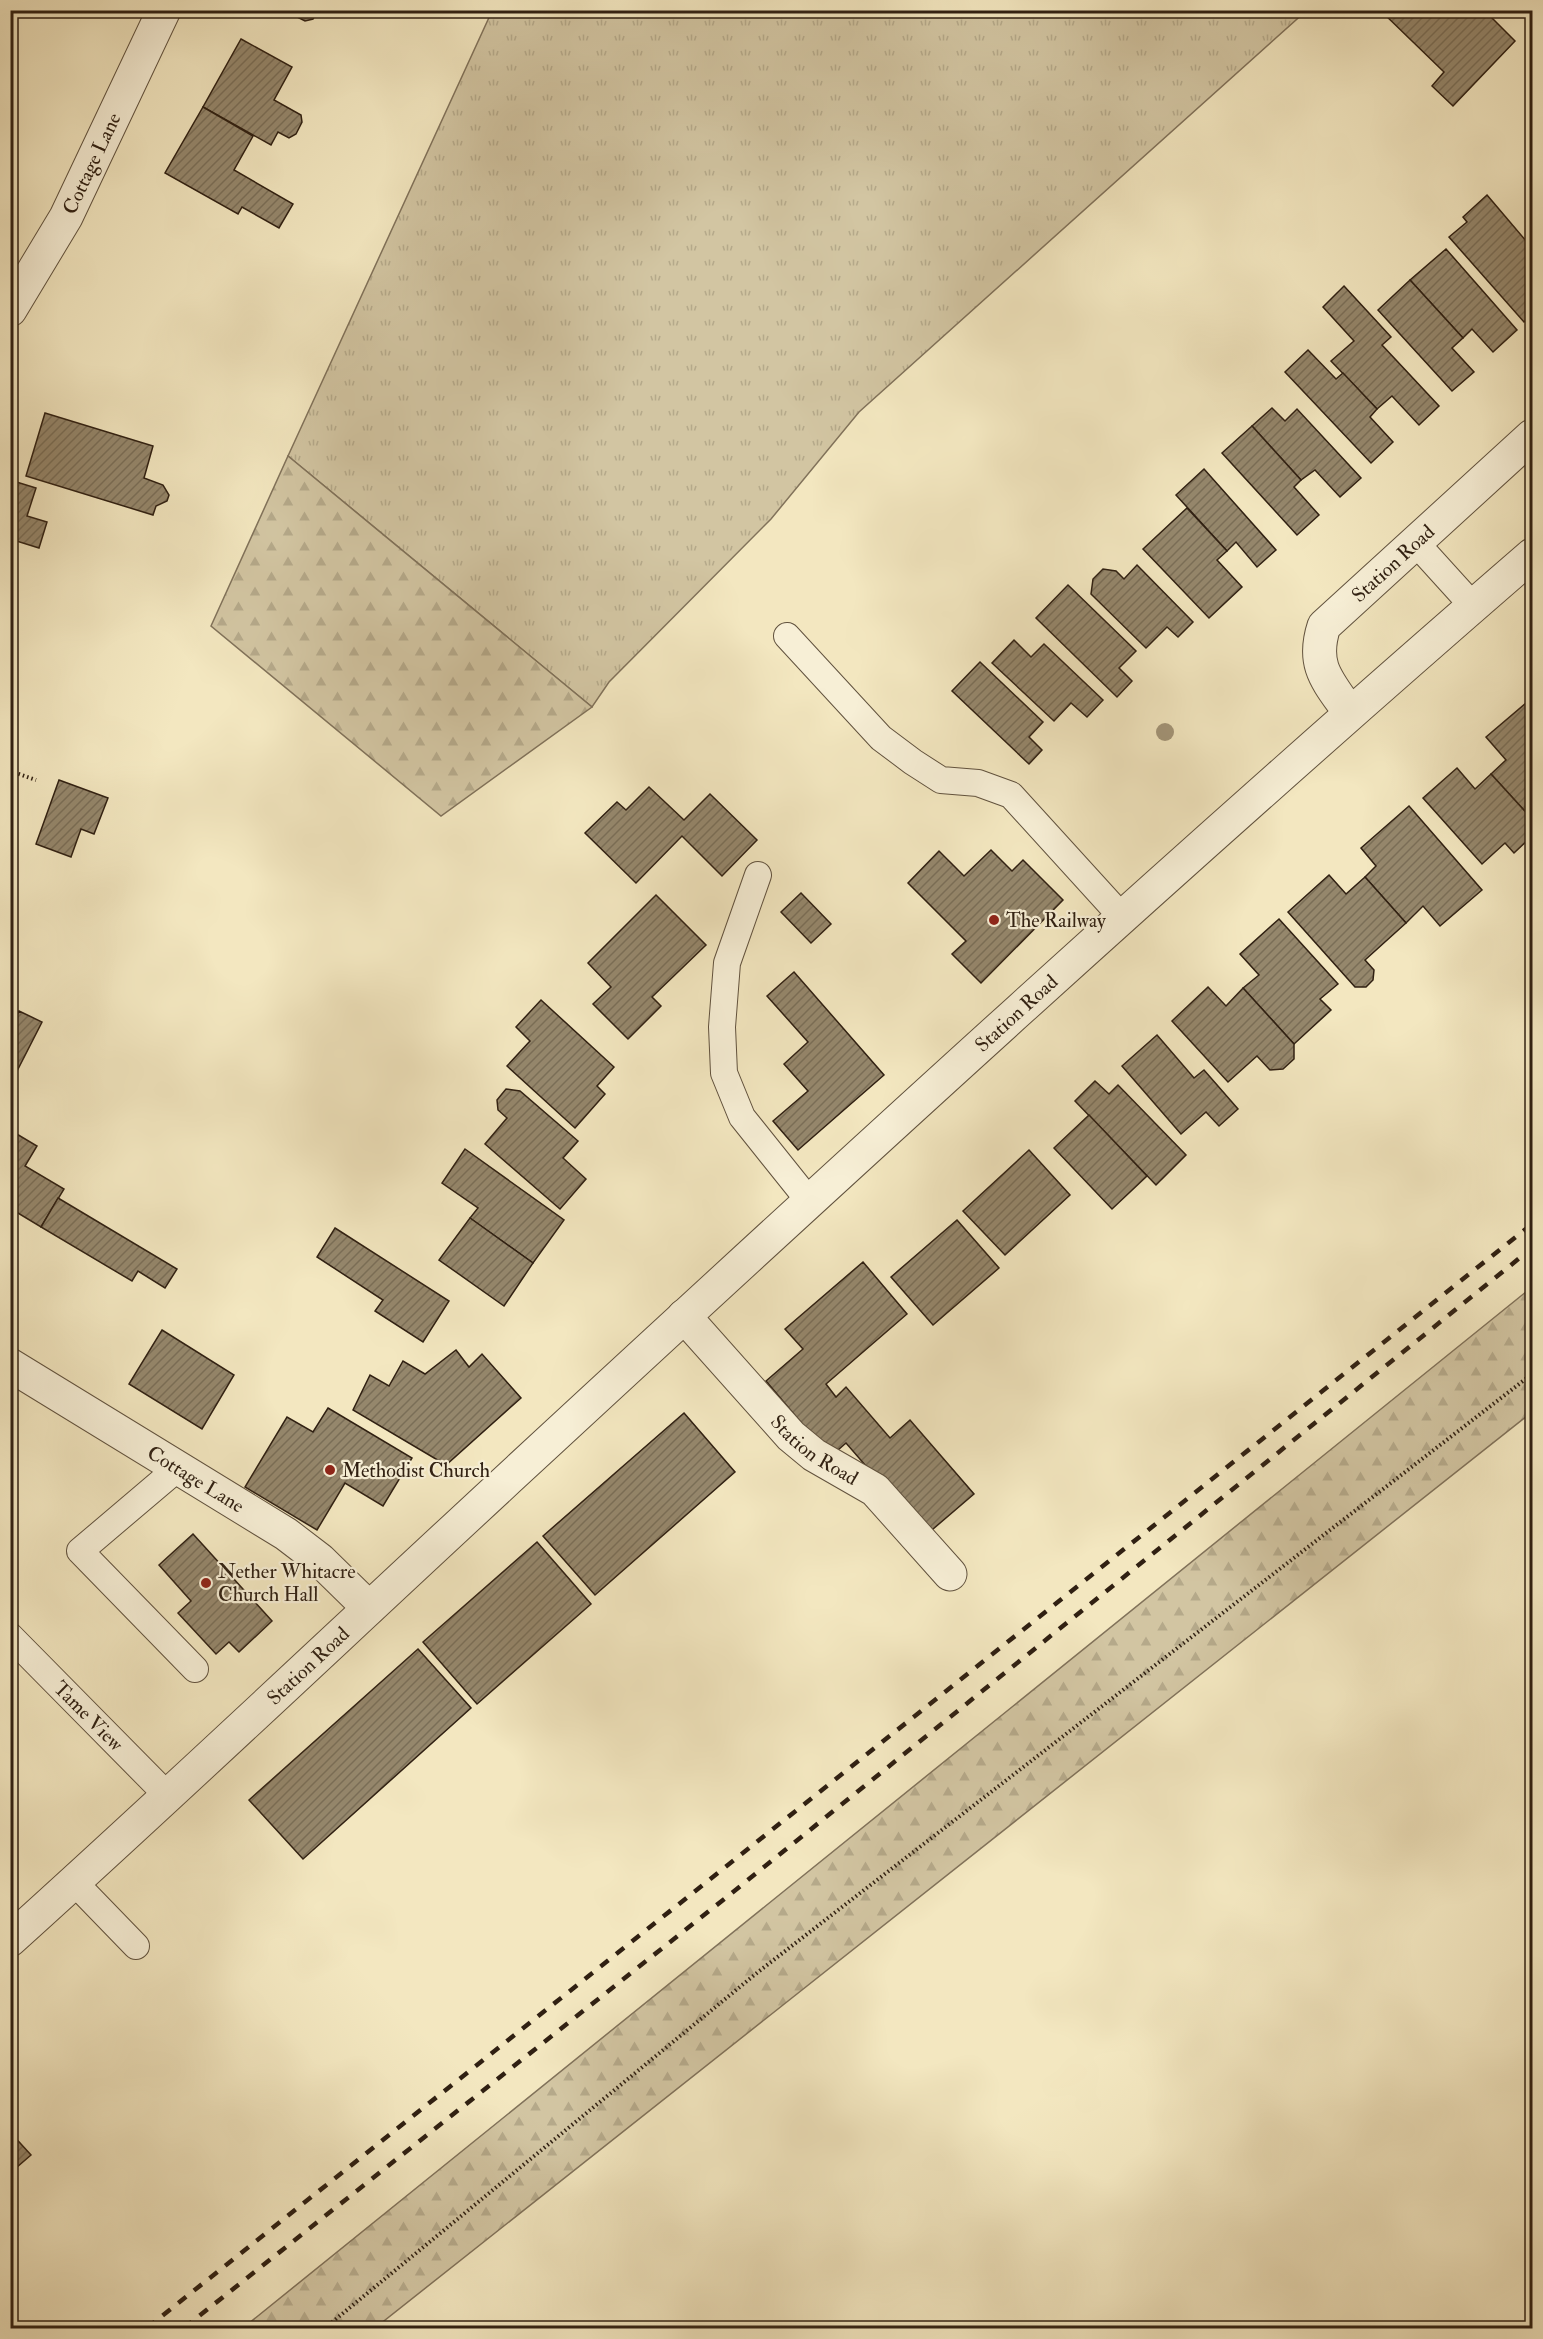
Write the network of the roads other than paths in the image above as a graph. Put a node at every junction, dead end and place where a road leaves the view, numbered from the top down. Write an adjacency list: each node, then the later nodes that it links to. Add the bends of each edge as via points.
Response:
1 (164, 10): 2 (street, Cottage Lane, via 66,217)
2 (10, 310)
3 (1533, 436): 4 (street, Station Road)
4 (1416, 542): 6 (lane); 8 (street, Station Road, via 1324,626 1317,647 1323,674)
5 (1533, 555): 6 (street, Station Road)
6 (1473, 606): 8 (street, Station Road)
7 (787, 636): 10 (lane, via 881,738 913,762 941,780 978,783 1011,795)
8 (1350, 713): 10 (street, Station Road)
9 (758, 875): 11 (lane, via 727,963 722,1027 724,1073 742,1117)
10 (1122, 917): 11 (street, Station Road)
11 (810, 1202): 12 (street, Station Road)
12 (684, 1316): 15 (street, Station Road, via 791,1436 814,1455 875,1490); 16 (street, Station Road)
13 (10, 1365): 14 (street, Cottage Lane)
14 (179, 1467): 16 (street, Cottage Lane, via 286,1534 320,1560); 18 (lane, via 80,1551)
15 (950, 1574)
16 (369, 1608): 19 (street, Station Road)
17 (10, 1636): 19 (lane, Tame View)
18 (195, 1669)
19 (167, 1795): 20 (street, Station Road)
20 (74, 1882): 21 (street, Station Road); 22 (lane)
21 (10, 1940)
22 (136, 1947)

